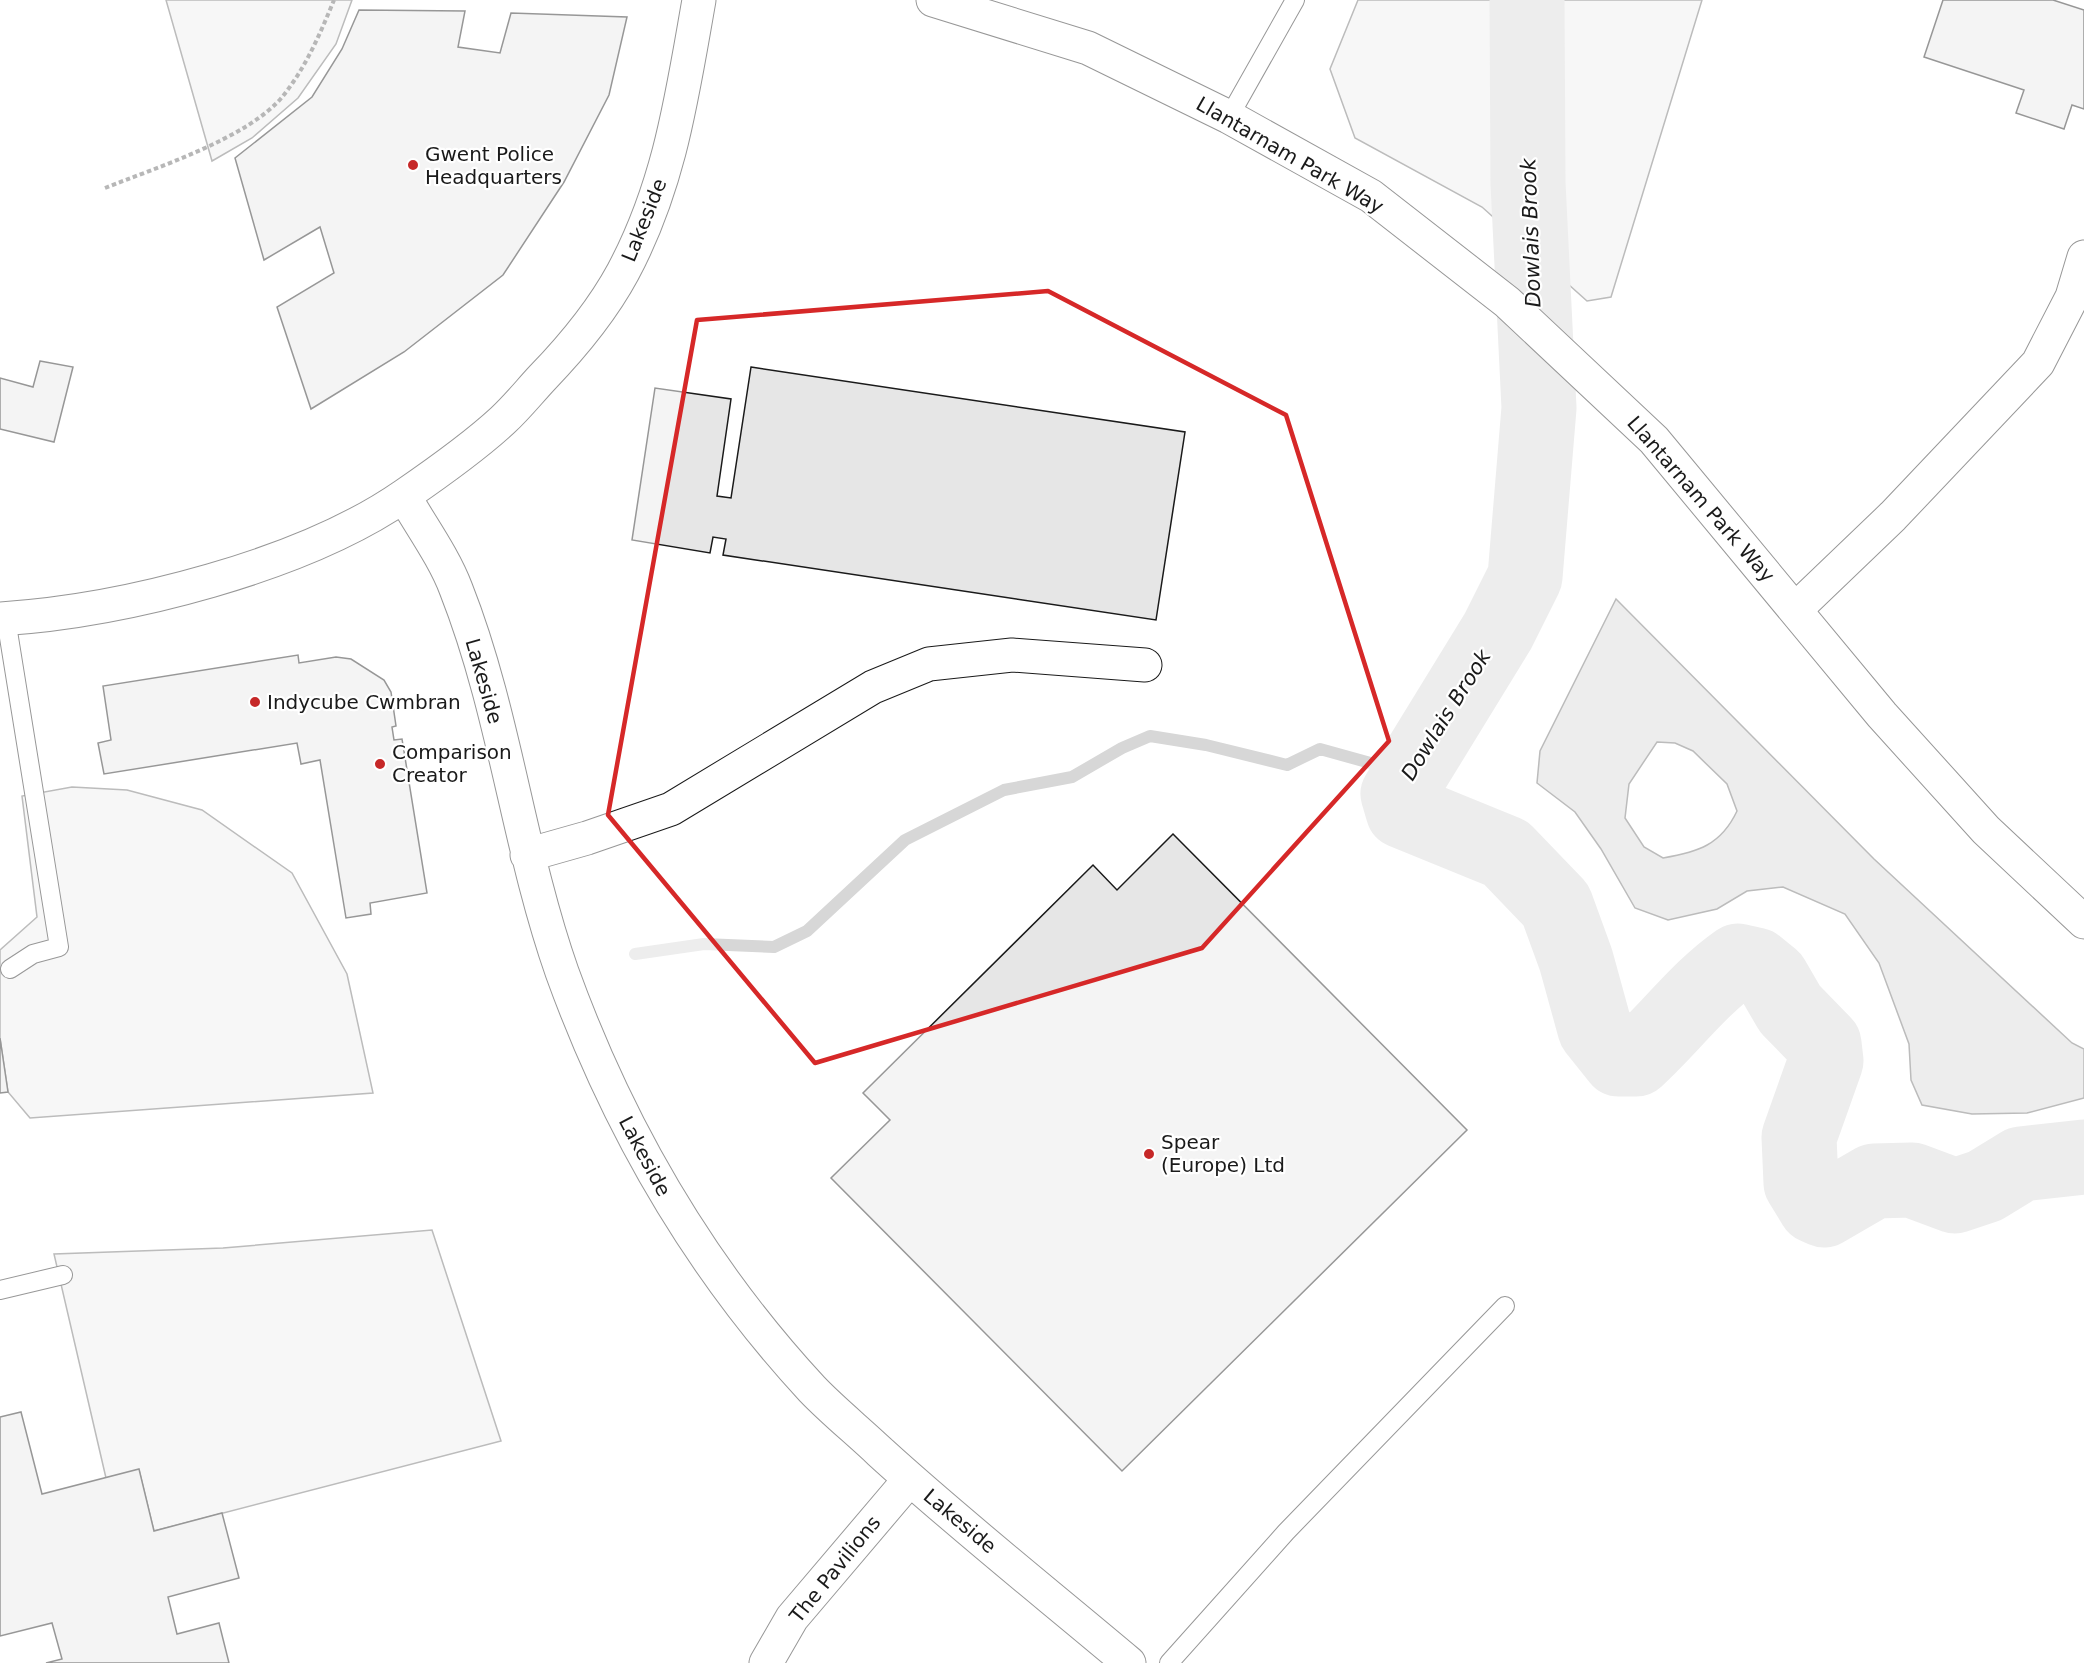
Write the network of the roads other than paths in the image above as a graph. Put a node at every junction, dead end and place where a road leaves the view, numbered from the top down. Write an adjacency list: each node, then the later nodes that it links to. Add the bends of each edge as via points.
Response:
1 (699, 0): 6 (street, Lakeside, via 676,135 651,212 622,273 567,351 503,420)
2 (933, 0): 4 (street, Llantarnam Park Way, via 1088,48)
3 (1295, 0): 4 (lane)
4 (1229, 117): 7 (street, Llantarnam Park Way, via 1371,196 1507,302 1654,440)
5 (2084, 257): 7 (street, via 2072,297 2038,363 1893,516)
6 (404, 496): 8 (street, Lakeside, via 333,535 247,568 124,603); 10 (street, Lakeside, via 455,586 489,690)
7 (1796, 609): 11 (street, Llantarnam Park Way, via 1882,715 1986,830)
8 (3, 619): 12 (lane, via 59,947 33,954)
9 (1145, 665): 10 (street, via 1012,655 929,664 873,687 670,809)
10 (527, 855): 16 (street, Lakeside, via 563,975 604,1079 658,1184 715,1273 813,1390)
11 (2084, 922)
12 (10, 969)
13 (63, 1275): 14 (lane)
14 (0, 1290)
15 (1505, 1306): 19 (lane, via 1286,1532)
16 (910, 1479): 17 (street, The Pavilions, via 792,1618); 18 (street, Lakeside)
17 (766, 1663)
18 (1129, 1663)
19 (1169, 1663)

